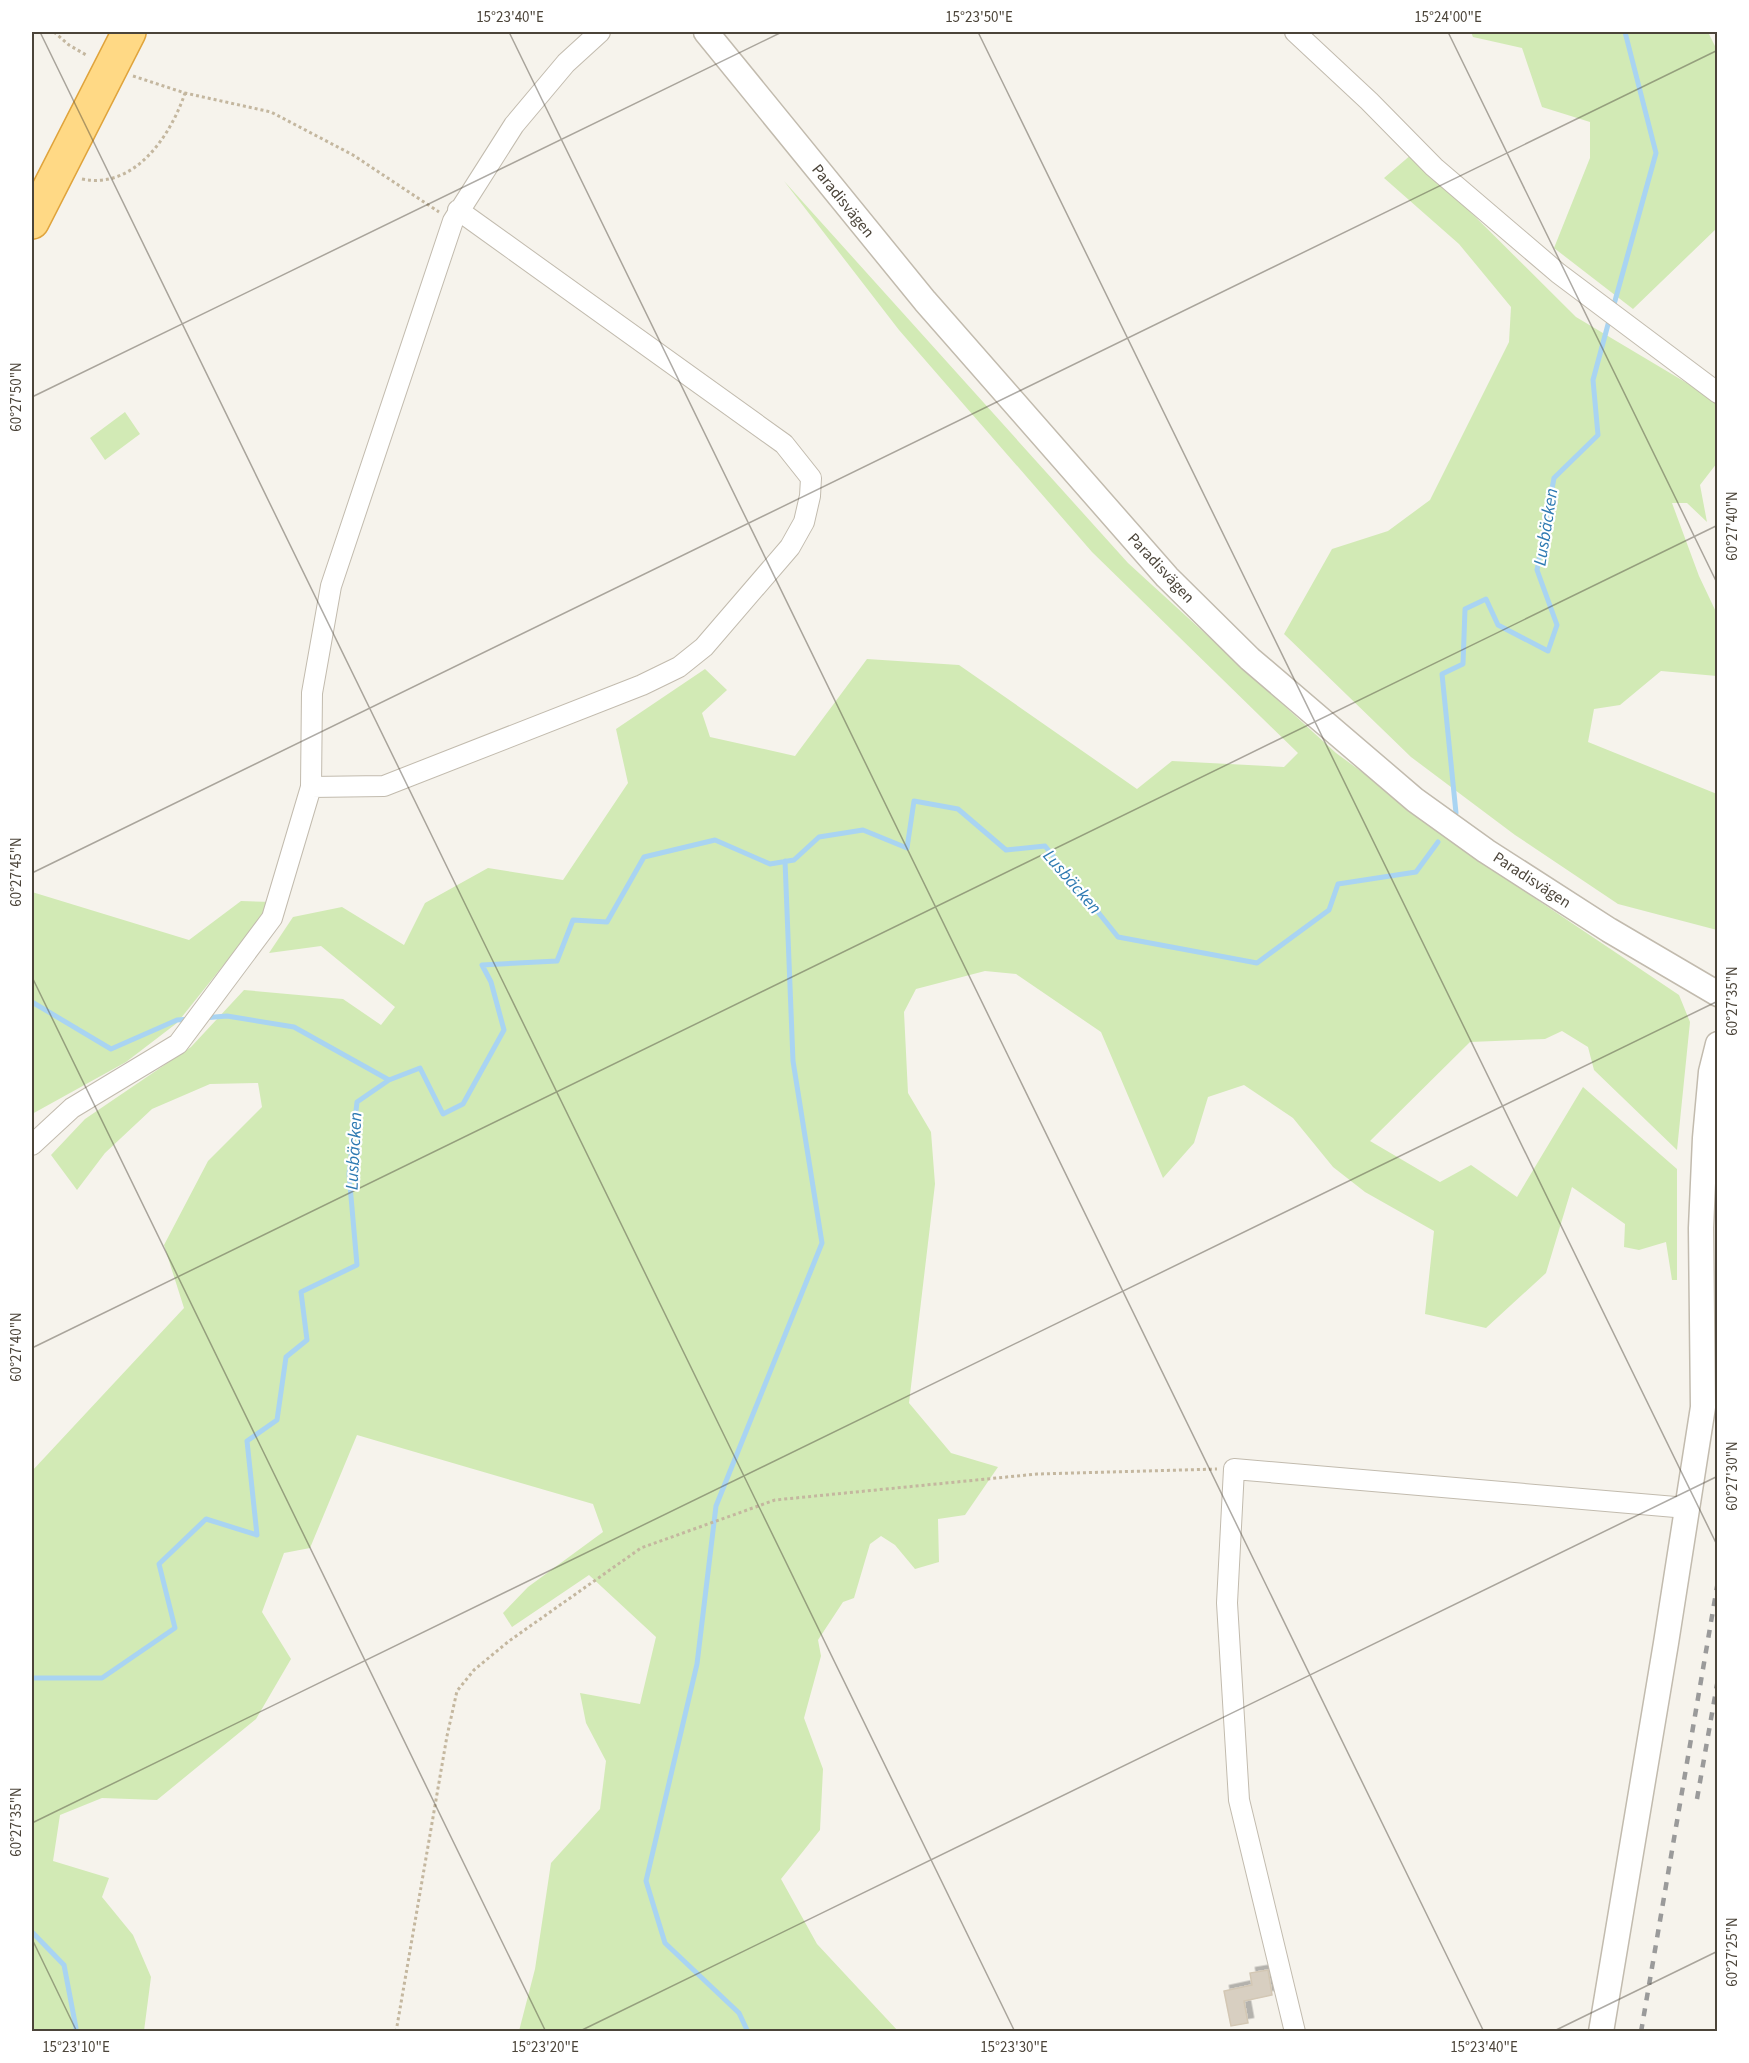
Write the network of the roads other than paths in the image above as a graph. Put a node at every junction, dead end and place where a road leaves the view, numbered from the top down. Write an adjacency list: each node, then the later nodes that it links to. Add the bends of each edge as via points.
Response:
1 (600, 32): 6 (street, via 566,63 514,125)
2 (706, 32): 10 (street, Paradisvägen, via 925,301 1167,577 1250,659 1415,800 1486,851)
3 (1295, 32): 8 (street, via 1434,167 1558,273)
4 (125, 34): 5 (highway); 7 (highway)
5 (32, 182)
6 (456, 216): 9 (street, via 330,586 312,693); 9 (street, via 784,444 811,478 804,522 790,547 704,647 679,667 384,786)
7 (32, 222)
8 (1718, 393)
9 (311, 788): 12 (street, via 272,918 178,1044 72,1108)
10 (1718, 994)
11 (1718, 1044): 13 (street, via 1711,1072 1701,1228 1703,1407)
12 (32, 1145)
13 (1687, 1508): 14 (street, via 1234,1469 1227,1603 1239,1800); 15 (street)
14 (1295, 2031)
15 (1601, 2031)

